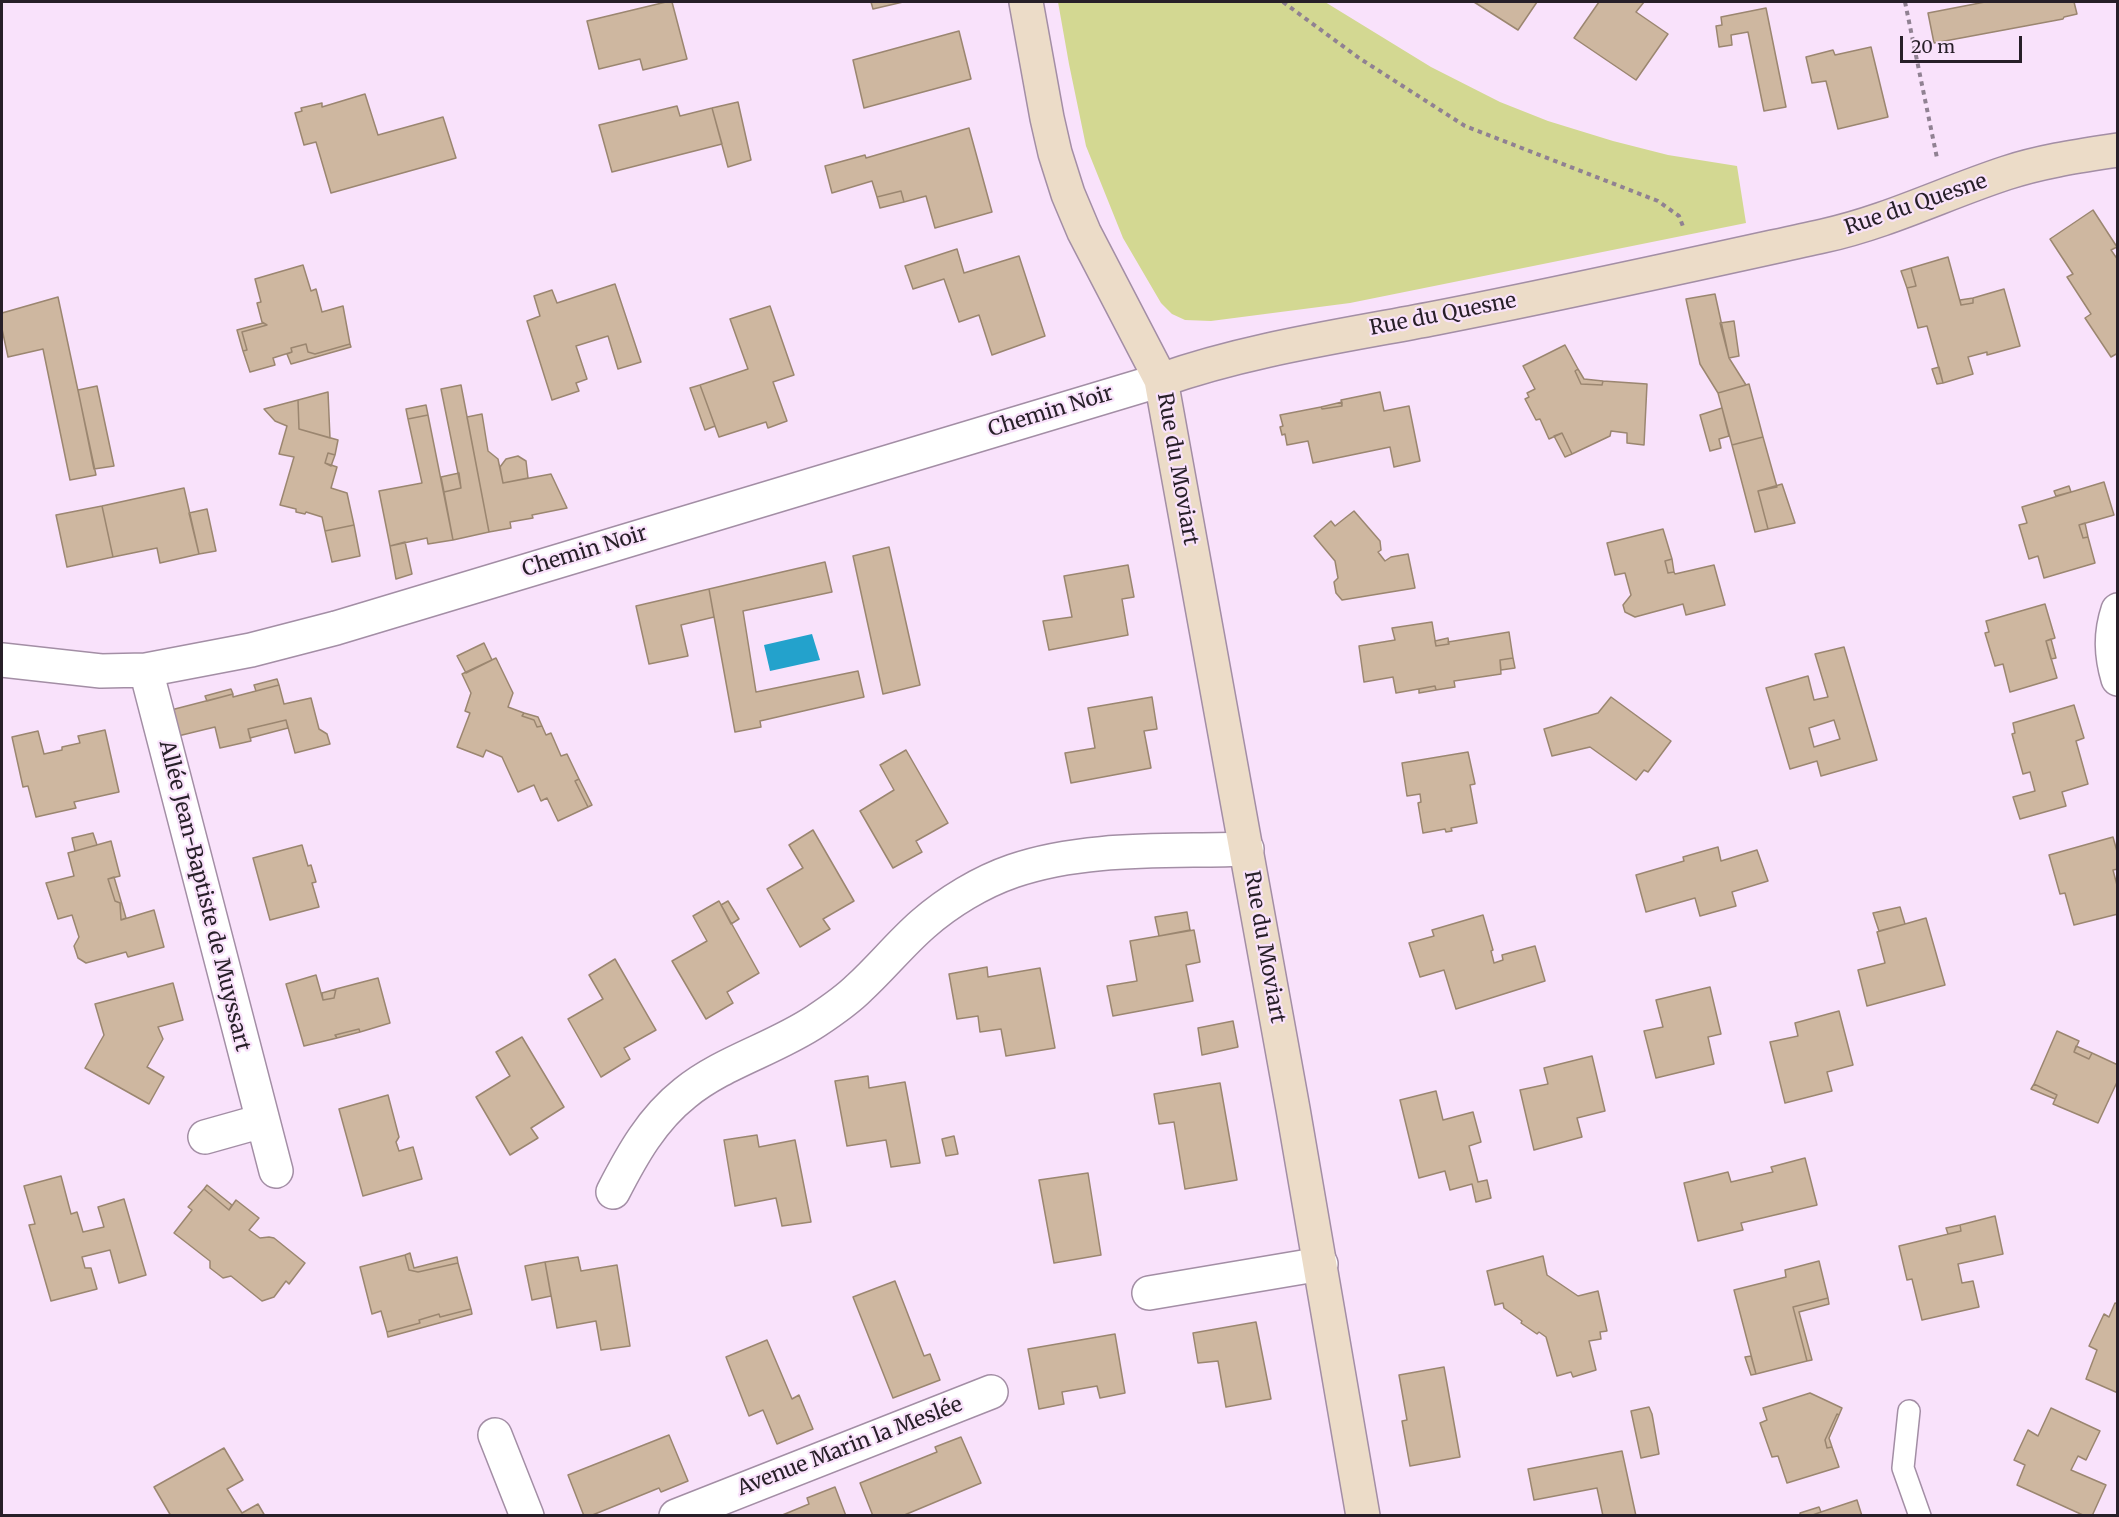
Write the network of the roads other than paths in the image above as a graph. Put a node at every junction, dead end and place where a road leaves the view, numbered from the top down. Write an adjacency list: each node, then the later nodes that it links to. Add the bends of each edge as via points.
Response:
1 (1026, 2): 3 (street, via 1047,118 1068,194)
2 (2118, 150): 3 (street, Rue du Quesne, via 2038,164 1893,216 1827,235 1438,318 1251,352)
3 (1161, 380): 6 (street, Chemin Noir, via 336,628 251,650); 8 (street, Rue du Moviart)
4 (2118, 610): 7 (street, via 2111,649)
5 (2, 660): 6 (street, Chemin Noir, via 101,671)
6 (146, 670): 9 (street, Allée Jean-Baptiste de Muyssart)
7 (2118, 679)
8 (1246, 849): 12 (street, via 1082,854 1010,872 966,894 924,923 858,990 831,1011 685,1093 649,1131); 13 (street, Rue du Moviart)
9 (262, 1121): 10 (street); 11 (street, Allée Jean-Baptiste de Muyssart)
10 (205, 1137)
11 (276, 1172)
12 (614, 1192)
13 (1321, 1264): 14 (street); 20 (street, Rue du Moviart)
14 (1149, 1293)
15 (991, 1392): 19 (street, Avenue Marin la Meslée)
16 (1909, 1410): 21 (lane, via 1903,1468)
17 (495, 1435): 18 (street)
18 (527, 1515)
19 (675, 1515)
20 (1363, 1515)
21 (1920, 1515)

